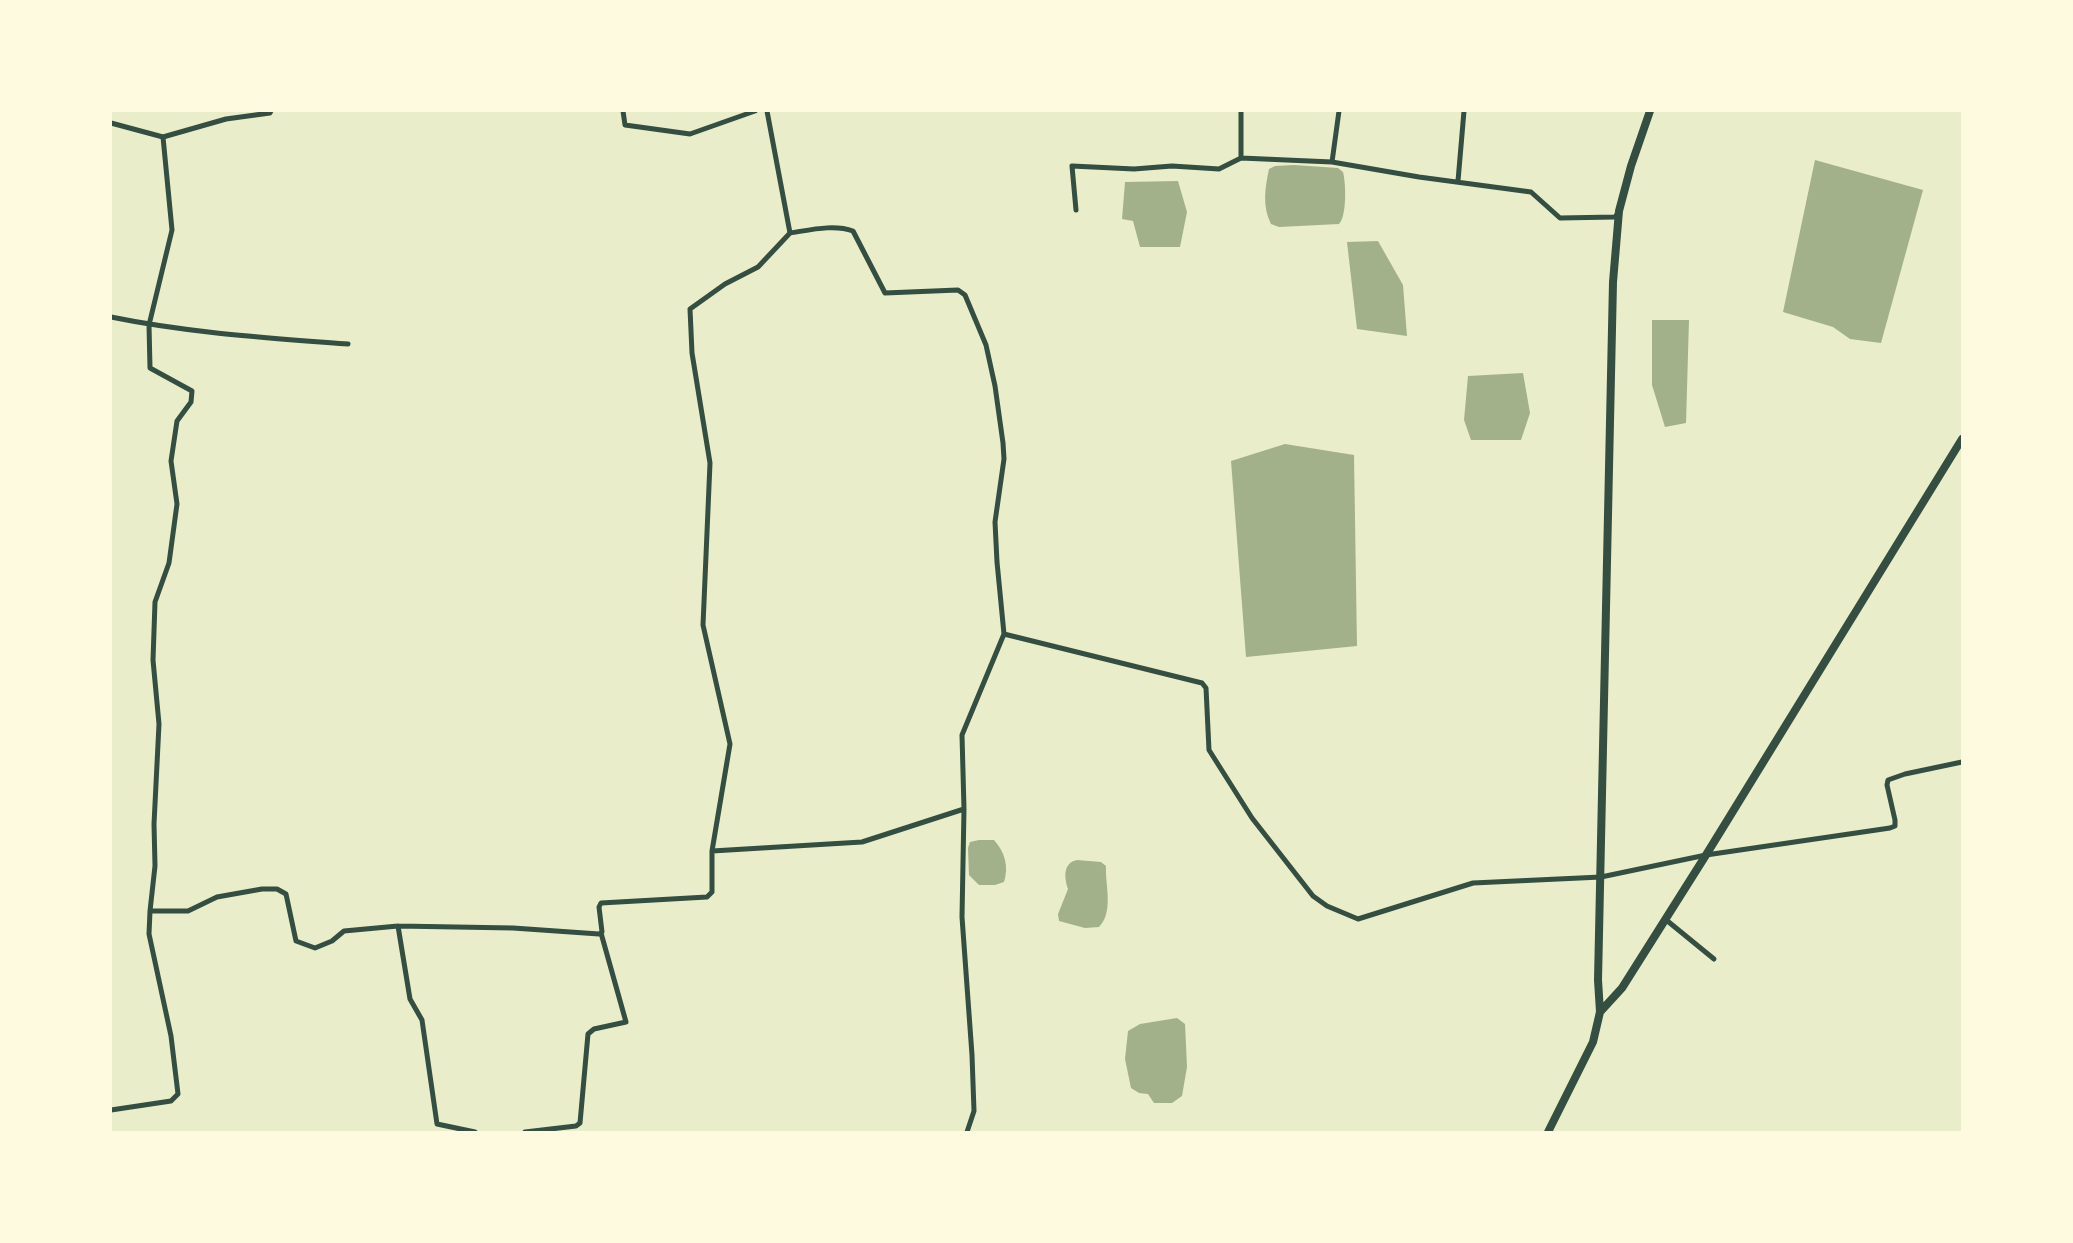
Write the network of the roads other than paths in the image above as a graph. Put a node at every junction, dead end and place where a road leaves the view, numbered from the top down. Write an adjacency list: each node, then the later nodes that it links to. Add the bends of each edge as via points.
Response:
1 (271, 111): 10 (street)
2 (623, 111): 3 (street, via 625,125 690,134)
3 (754, 111)
4 (767, 111): 16 (street)
5 (1241, 111): 11 (street)
6 (1339, 111): 12 (street)
7 (1464, 111): 13 (street)
8 (1650, 111): 15 (main road)
9 (111, 123): 10 (street)
10 (163, 137): 18 (street, via 172,230)
11 (1241, 158): 12 (street); 14 (street, via 1219,169 1072,166)
12 (1332, 162): 13 (street)
13 (1458, 181): 15 (street, via 1531,192 1560,218 1615,217)
14 (1077, 210)
15 (1620, 211): 26 (main road, via 1613,282)
16 (790, 233): 21 (street, via 825,228 853,231 885,293 958,290 965,294 986,345 1003,443 995,522); 24 (street, via 758,267 724,284 690,309 692,353 710,463 703,625 730,744)
17 (111, 317): 18 (street)
18 (148, 325): 19 (street); 27 (street, via 150,368 192,391 191,402 177,421 171,461 177,504 169,563 154,602 153,660 159,724)
19 (348, 344)
20 (1962, 439): 25 (main road)
21 (1004, 634): 23 (street, via 962,735); 26 (street, via 1202,683 1206,688 1209,750 1252,818 1313,896 1358,919 1473,883)
22 (1962, 762): 25 (street, via 1888,780 1895,820 1895,826 1890,828)
23 (964, 809): 24 (street, via 862,842); 36 (street, via 962,917 974,1111)
24 (712, 851): 30 (street, via 712,892 708,897 601,903)
25 (1706, 855): 26 (street); 28 (main road)
26 (1601, 877): 32 (main road)
27 (150, 911): 29 (street, via 188,911 239,892 277,889 286,894 296,941 315,948 344,931); 33 (street, via 151,942 171,1036 178,1094 171,1101)
28 (1665, 919): 31 (street); 32 (main road, via 1622,988)
29 (398, 926): 30 (street); 34 (street, via 410,999 422,1020 437,1124)
30 (601, 933): 35 (street, via 627,1020 588,1034 580,1123)
31 (1714, 959)
32 (1600, 1012): 37 (main road, via 1593,1042)
33 (111, 1110)
34 (475, 1132)
35 (525, 1132)
36 (967, 1132)
37 (1548, 1132)

